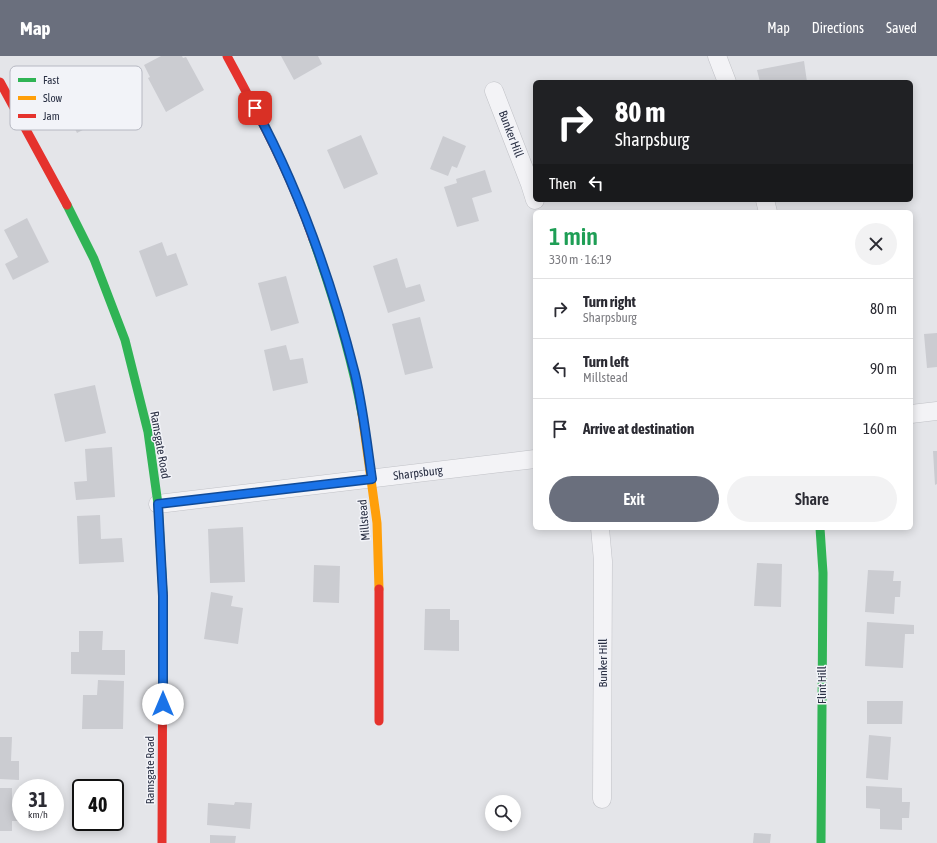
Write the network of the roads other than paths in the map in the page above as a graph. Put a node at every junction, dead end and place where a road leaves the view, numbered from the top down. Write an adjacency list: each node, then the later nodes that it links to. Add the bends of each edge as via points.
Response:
1 (227, 56): 12 (street, Millstead, via 262,121 302,207 330,288 355,375)
2 (717, 56): 3 (street)
3 (726, 80)
4 (0, 82): 6 (street, Ramsgate Road)
5 (494, 91): 8 (street, Bunker Hill)
6 (10, 100)
7 (26, 130): 13 (street, Ramsgate Road, via 94,259 125,340 148,432)
8 (533, 194)
9 (937, 411): 10 (street)
10 (913, 414)
11 (533, 459): 12 (street, Sharpsburg)
12 (372, 479): 13 (street, Sharpsburg); 16 (street, Millstead, via 379,560)
13 (158, 504): 18 (street, Ramsgate Road, via 163,596)
14 (600, 530): 17 (street, Bunker Hill, via 603,562)
15 (820, 530): 19 (street, Flint Hill, via 823,573)
16 (379, 721)
17 (602, 798)
18 (162, 843)
19 (821, 843)

